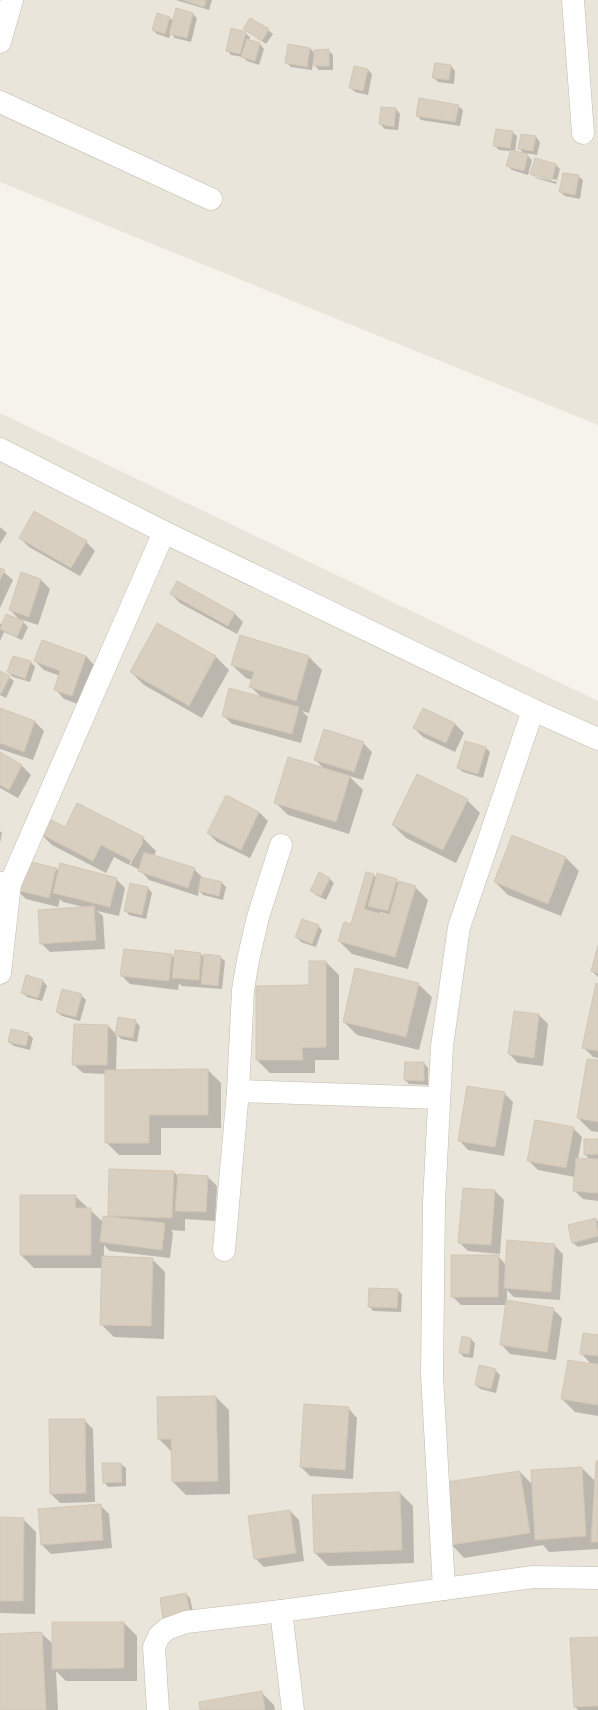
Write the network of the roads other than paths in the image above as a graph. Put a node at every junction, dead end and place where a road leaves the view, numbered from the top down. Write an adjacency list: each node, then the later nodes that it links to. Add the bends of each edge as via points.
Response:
1 (12, 0): 3 (street)
2 (572, 0): 5 (street)
3 (0, 42)
4 (0, 102): 6 (street)
5 (583, 133)
6 (210, 199)
7 (0, 449): 8 (street)
8 (164, 532): 9 (street); 12 (street)
9 (533, 710): 10 (street); 15 (street, via 459,927 442,1046)
10 (598, 739)
11 (281, 845): 14 (street, via 258,917 248,960 243,990)
12 (5, 884): 13 (street)
13 (0, 973)
14 (238, 1091): 15 (street); 16 (street)
15 (439, 1098): 18 (street, via 434,1202 432,1375)
16 (224, 1250)
17 (598, 1578): 18 (street, via 533,1577)
18 (444, 1588): 19 (street)
19 (281, 1611): 20 (street, via 186,1622 167,1629 159,1636 154,1646); 21 (street)
20 (158, 1710)
21 (293, 1710)

